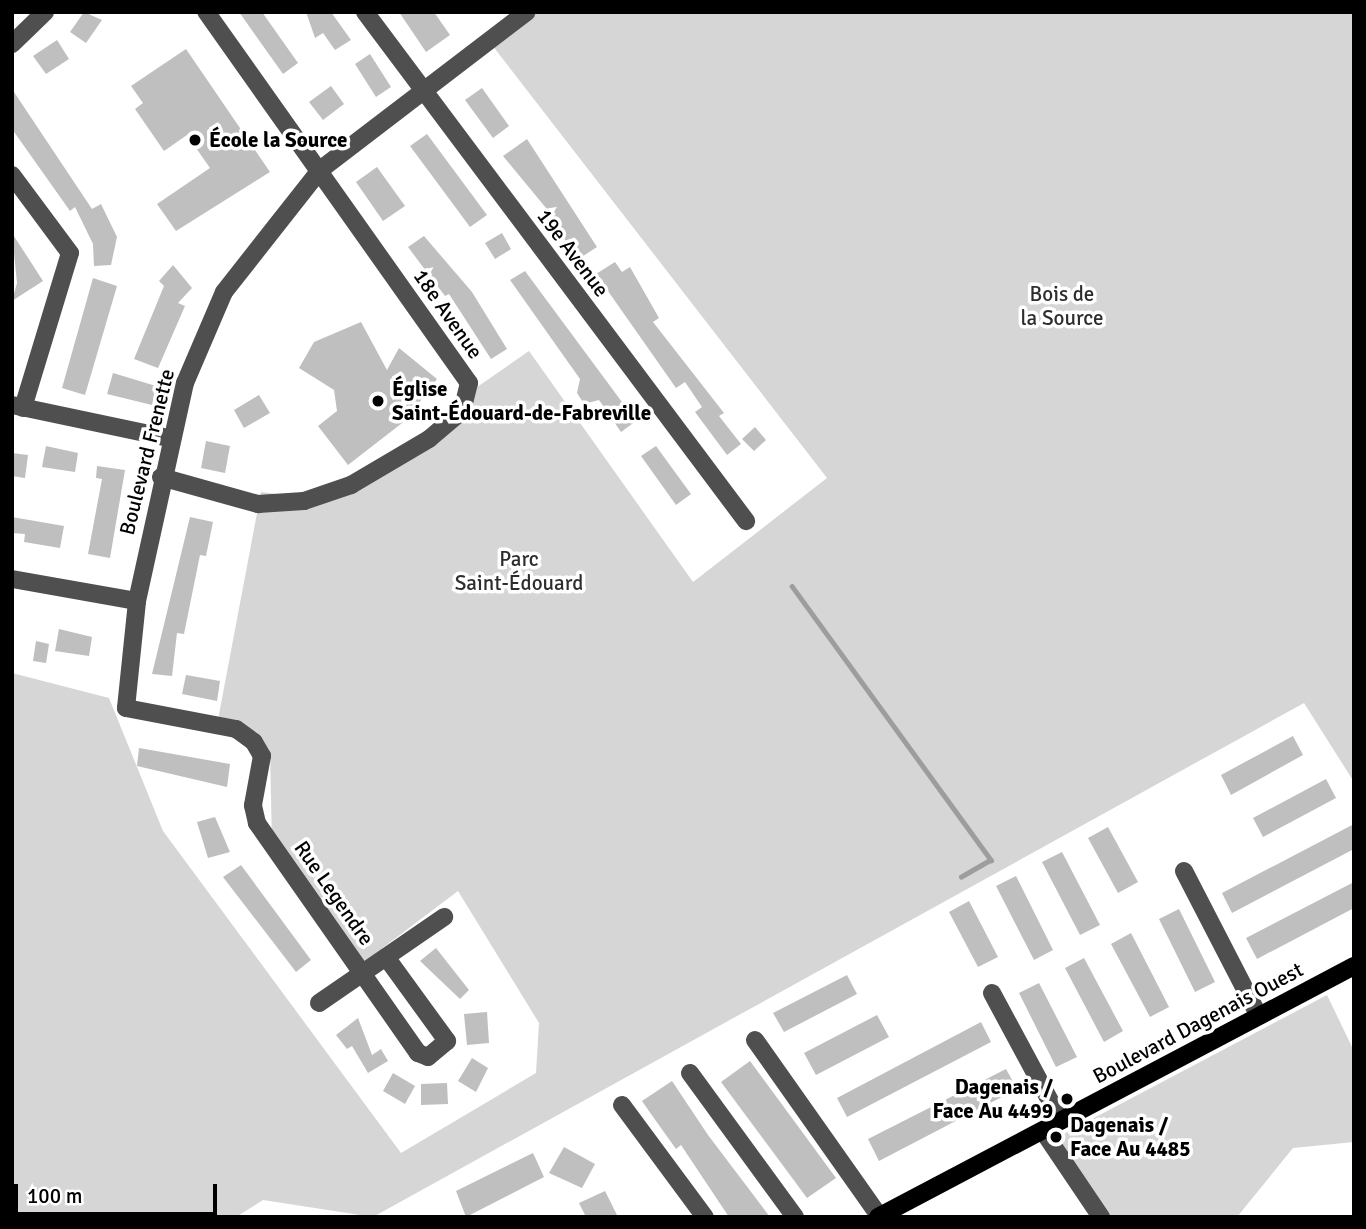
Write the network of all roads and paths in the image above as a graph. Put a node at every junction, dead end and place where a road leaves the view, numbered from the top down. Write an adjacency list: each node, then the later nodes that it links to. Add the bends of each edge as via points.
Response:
1 (45, 12): 5 (street)
2 (206, 12): 7 (street, 18e Avenue)
3 (365, 12): 6 (street, 19e Avenue)
4 (527, 12): 6 (street, Boulevard Frenette)
5 (12, 44)
6 (424, 92): 7 (street, Boulevard Frenette); 12 (street, 19e Avenue)
7 (320, 170): 10 (street, Boulevard Frenette, via 224,292 199,344); 11 (street, 18e Avenue, via 468,383 462,411 429,439 351,485 304,501 258,504)
8 (12, 175): 9 (street, via 70,253)
9 (18, 406): 10 (street)
10 (169, 438): 11 (street, Boulevard Frenette)
11 (161, 477): 14 (street, Boulevard Frenette)
12 (746, 520)
13 (12, 579): 14 (street)
14 (136, 601): 15 (street, Boulevard Frenette)
15 (125, 708): 20 (street, Rue Legendre, via 236,729 254,742 262,756 253,805 257,823)
16 (1184, 871): 23 (street)
17 (444, 917): 18 (street)
18 (386, 957): 20 (street); 20 (street, Rue Legendre, via 447,1041 443,1049 428,1057 418,1053)
19 (1354, 966): 23 (main road, Boulevard Dagenais Ouest)
20 (363, 973): 22 (street)
21 (992, 993): 27 (street)
22 (319, 1003)
23 (1259, 1016): 27 (main road, Boulevard Dagenais Ouest)
24 (755, 1040): 32 (street)
25 (690, 1073): 31 (street)
26 (622, 1105): 30 (street)
27 (1061, 1121): 28 (main road, Boulevard Dagenais Ouest)
28 (1043, 1131): 29 (main road, Boulevard Dagenais Ouest); 33 (street)
29 (903, 1211): 32 (main road, Boulevard Dagenais Ouest)
30 (705, 1217)
31 (795, 1217)
32 (879, 1217)
33 (1101, 1217)

